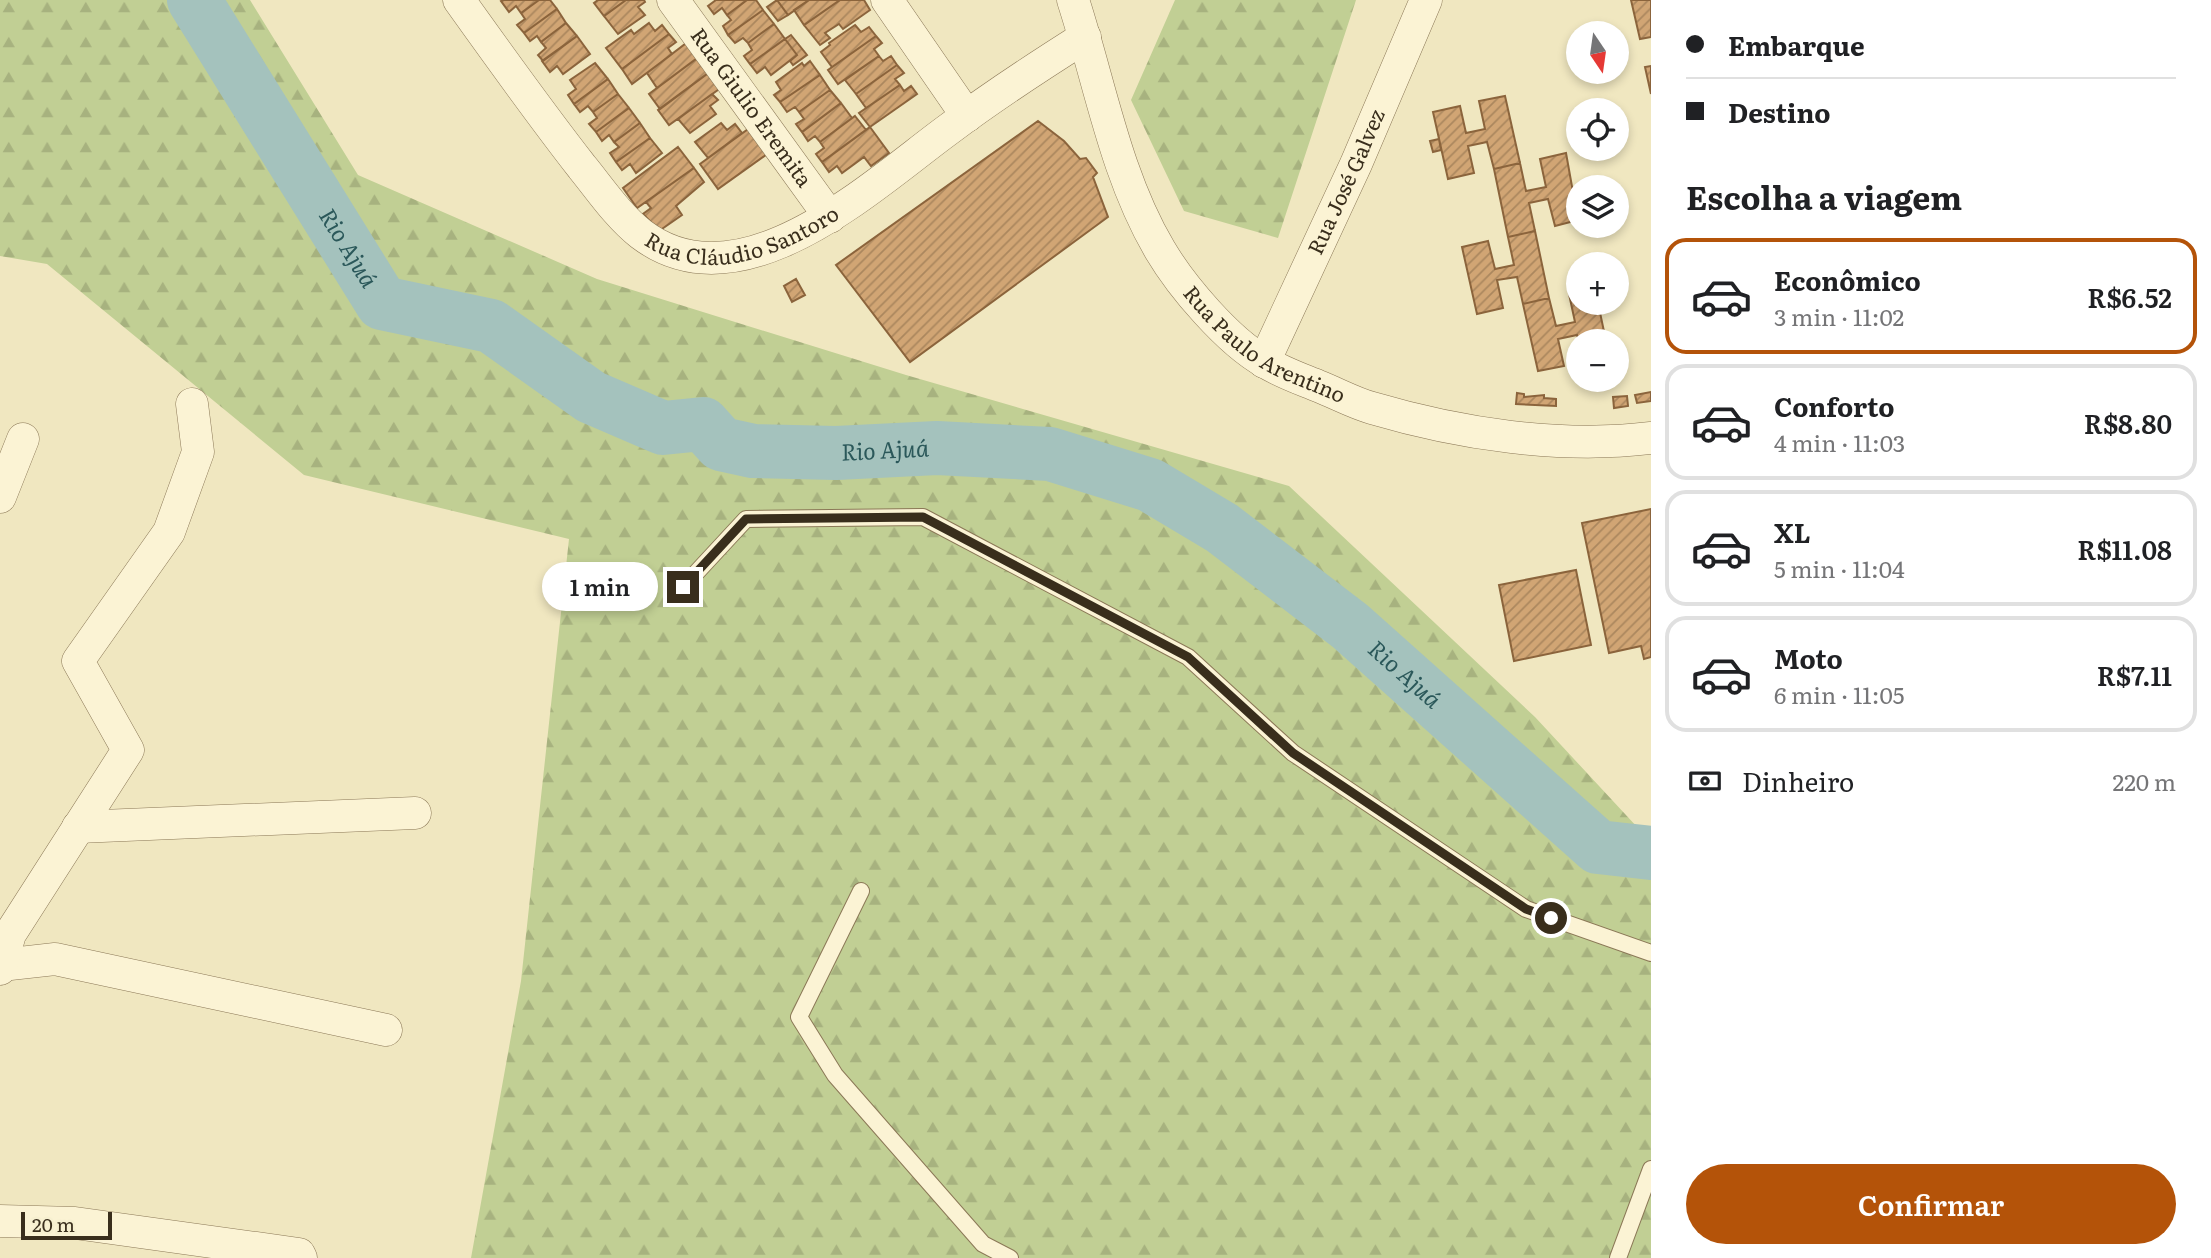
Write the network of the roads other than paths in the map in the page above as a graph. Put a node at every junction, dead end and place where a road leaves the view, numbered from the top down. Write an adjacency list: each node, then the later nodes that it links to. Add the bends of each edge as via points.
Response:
1 (459, 0): 8 (street, Rua Cláudio Santoro, via 596,185 640,233 662,248 719,258 748,254)
2 (674, 0): 8 (street, Rua Giulio Eremita)
3 (887, 0): 7 (street)
4 (1073, 0): 6 (street, Rua Paulo Arentino)
5 (1426, 0): 9 (street, Rua José Galvez)
6 (1085, 37): 7 (street, Rua Cláudio Santoro); 9 (street, Rua Paulo Arentino, via 1121,161 1161,252 1221,327)
7 (967, 116): 8 (street, Rua Cláudio Santoro)
8 (830, 217)
9 (1264, 362): 11 (street, Rua Paulo Arentino, via 1371,408 1435,424 1555,440)
10 (192, 404): 16 (street, via 198,452 169,532 78,660 128,750)
11 (1651, 438)
12 (23, 439): 13 (street)
13 (2, 484)
14 (683, 587): 18 (lane, via 746,519 923,517 1188,657 1293,753 1526,909)
15 (415, 813): 16 (street)
16 (78, 827): 19 (street, via 10,934)
17 (861, 891): 24 (lane, via 799,1017 835,1075 974,1234)
18 (1651, 953)
19 (1, 967): 20 (street, via 55,958)
20 (386, 1030)
21 (1651, 1169): 25 (lane)
22 (0, 1221): 23 (street, via 75,1223 299,1254)
23 (301, 1258)
24 (1010, 1258)
25 (1618, 1258)

